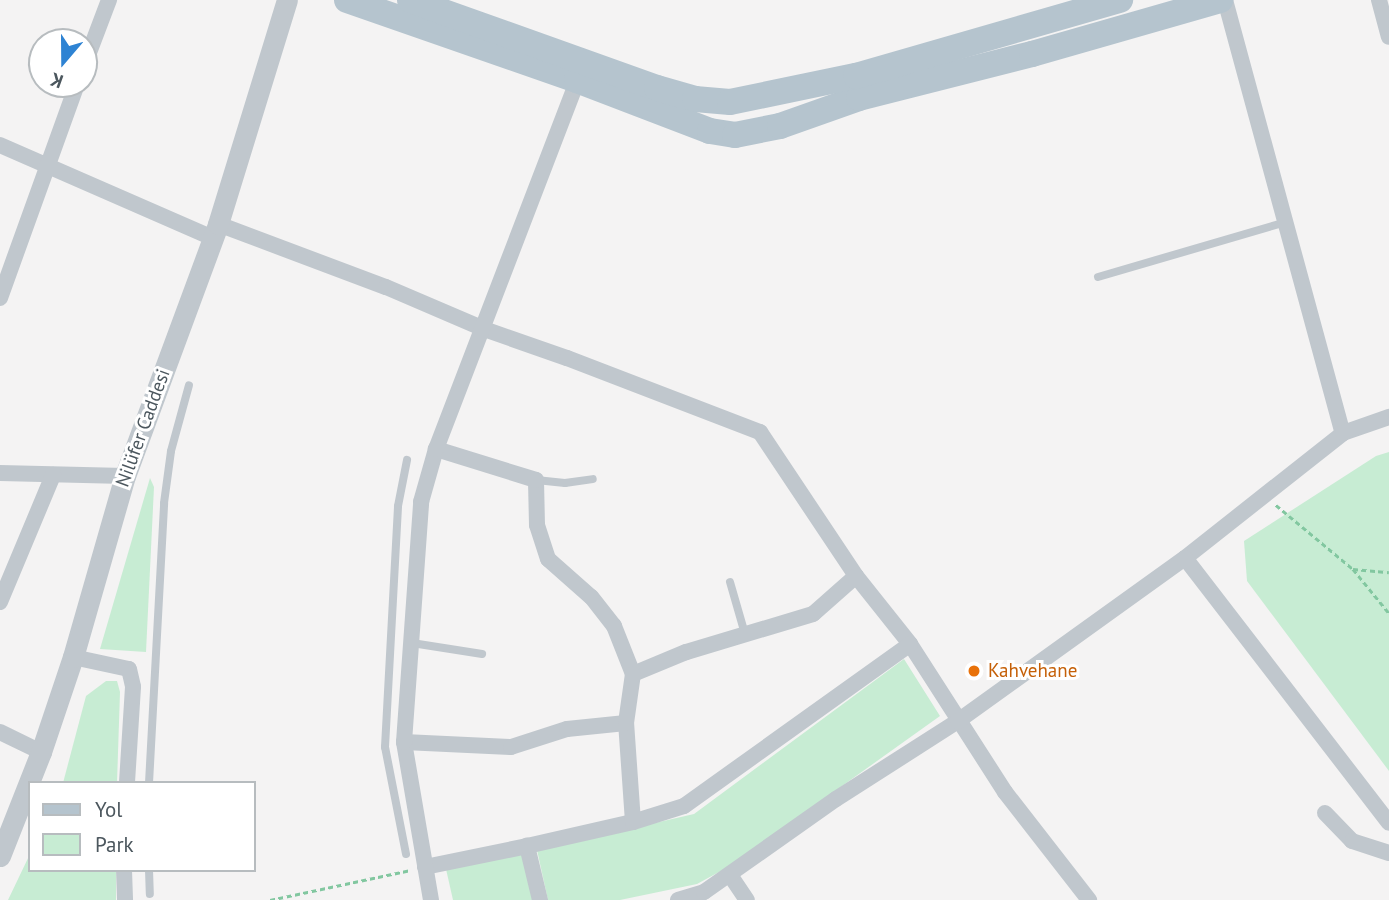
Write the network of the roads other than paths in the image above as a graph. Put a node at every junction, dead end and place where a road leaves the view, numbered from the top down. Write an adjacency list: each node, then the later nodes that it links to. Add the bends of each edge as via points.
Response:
1 (109, 0): 8 (street)
2 (287, 0): 15 (street, Nilüfer Caddesi)
3 (346, 0): 10 (main road)
4 (410, 0): 10 (main road)
5 (1120, 0): 10 (main road, via 856,76 730,102 695,99)
6 (1222, 0): 10 (main road, via 735,135 710,131); 14 (street)
7 (1379, 0): 9 (street)
8 (98, 29)
9 (1389, 37)
10 (581, 71): 18 (street)
11 (72, 98): 13 (street)
12 (0, 145): 13 (street)
13 (47, 164): 15 (street); 17 (street)
14 (1286, 222): 16 (lane); 21 (street)
15 (215, 231): 18 (street, via 386,287); 26 (street, Nilüfer Caddesi)
16 (1098, 277)
17 (0, 298)
18 (484, 329): 22 (street); 30 (street, via 760,432)
19 (189, 384): 46 (lane, via 171,451 164,503)
20 (1389, 417): 21 (street)
21 (1343, 433): 29 (street)
22 (436, 449): 28 (street); 34 (street, via 415,546)
23 (407, 460): 53 (lane, via 398,506 385,747)
24 (0, 473): 25 (street)
25 (53, 475): 26 (street); 32 (street)
26 (125, 476): 37 (street, Nilüfer Caddesi)
27 (593, 479): 28 (lane, via 565,483)
28 (536, 480): 38 (street, via 537,525 548,559 591,597 614,626)
29 (1185, 558): 39 (street); 50 (street)
30 (856, 576): 33 (street, via 813,614); 35 (street)
31 (730, 582): 33 (lane)
32 (0, 602)
33 (745, 634): 38 (street)
34 (412, 643): 36 (lane); 42 (street)
35 (910, 644): 39 (street); 49 (street, via 684,806)
36 (482, 654)
37 (73, 657): 43 (street, Nilüfer Caddesi); 45 (street, via 129,669 133,687)
38 (633, 674): 40 (street)
39 (958, 721): 58 (street, via 836,799); 65 (street, via 1005,792)
40 (626, 723): 42 (street, via 567,729 511,747); 49 (street)
41 (0, 732): 43 (street)
42 (404, 742): 55 (street)
43 (41, 752): 44 (street, Nilüfer Caddesi)
44 (30, 781)
45 (127, 781)
46 (149, 781)
47 (28, 785): 54 (street, Nilüfer Caddesi)
48 (1325, 813): 52 (street, via 1352,841)
49 (633, 822): 51 (street)
50 (1389, 823)
51 (527, 846): 55 (street); 62 (street)
52 (1389, 853)
53 (406, 854)
54 (0, 856)
55 (425, 867): 61 (street)
56 (124, 872): 60 (street)
57 (149, 872): 59 (lane)
58 (730, 875): 63 (street, via 704,892); 64 (street)
59 (150, 894)
60 (125, 900)
61 (431, 900)
62 (540, 900)
63 (678, 900)
64 (747, 900)
65 (1089, 900)

